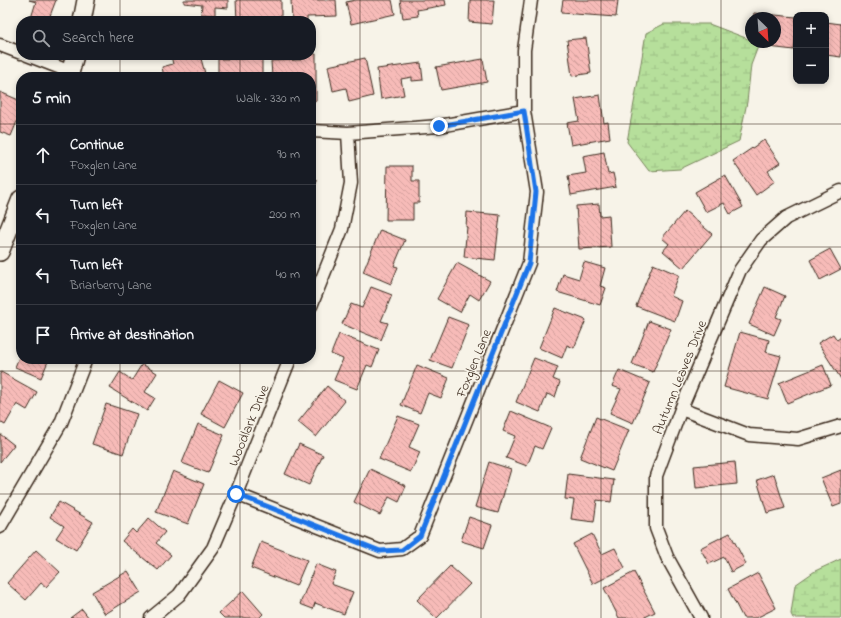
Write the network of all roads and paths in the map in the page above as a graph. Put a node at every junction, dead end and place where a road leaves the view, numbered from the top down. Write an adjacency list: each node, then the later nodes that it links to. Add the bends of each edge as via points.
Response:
1 (86, 0): 3 (street)
2 (531, 0): 10 (street, Foxglen Lane, via 524,50)
3 (83, 16)
4 (0, 45): 5 (street)
5 (16, 51)
6 (38, 60): 8 (street)
7 (74, 60): 9 (street)
8 (64, 72)
9 (71, 72)
10 (524, 111): 12 (street, via 439,126); 21 (street, Foxglen Lane, via 536,192 529,263 420,536 402,550 380,551)
11 (316, 131): 12 (street)
12 (348, 133): 16 (street, via 351,183 342,229)
13 (841, 191): 19 (street, Autumn Leaves Drive, via 786,218 761,240 740,270)
14 (16, 212): 15 (street)
15 (0, 252)
16 (316, 294)
17 (84, 364): 22 (street, via 61,423)
18 (288, 364): 21 (street, Woodlark Drive)
19 (681, 409): 20 (street, via 749,435 798,439); 24 (street, Autumn Leaves Drive, via 656,476 656,528 667,557)
20 (841, 426)
21 (236, 494): 23 (street, Woodlark Drive, via 213,548 180,595)
22 (0, 527)
23 (151, 618)
24 (701, 618)

